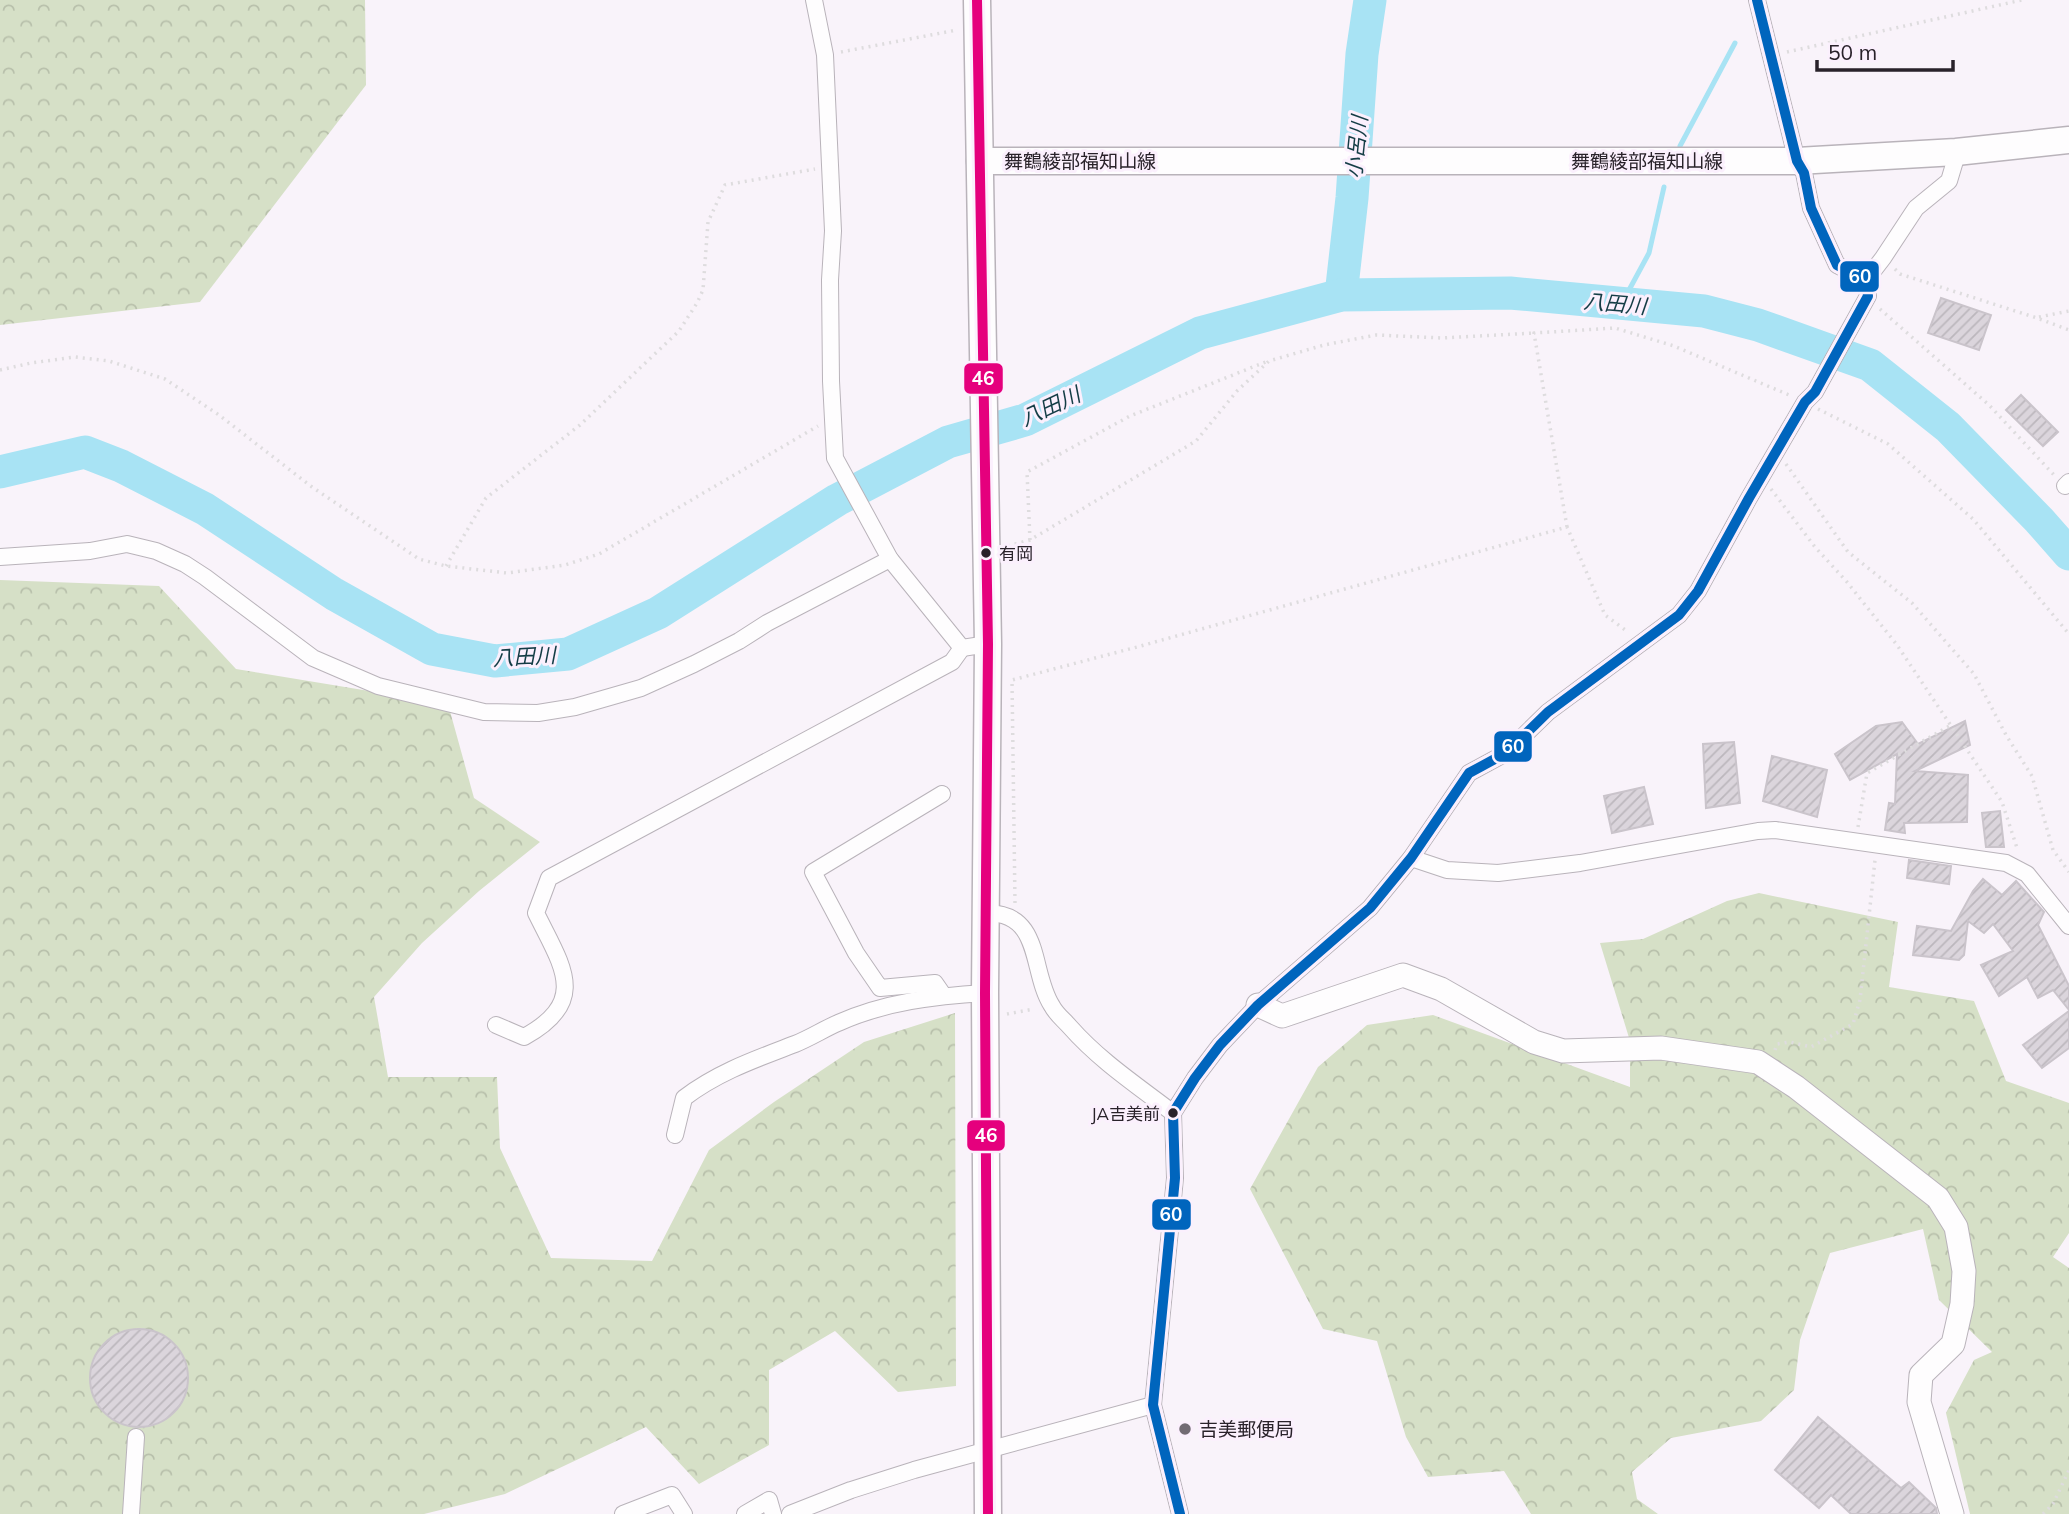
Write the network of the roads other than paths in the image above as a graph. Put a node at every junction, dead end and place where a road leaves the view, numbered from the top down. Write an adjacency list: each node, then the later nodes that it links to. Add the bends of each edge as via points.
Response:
1 (814, 0): 10 (street, via 825,55 833,231 835,458)
2 (977, 0): 7 (main road)
3 (1757, 0): 6 (street)
4 (2069, 140): 5 (main road, 舞鶴綾部福知山線)
5 (1955, 152): 6 (main road, 舞鶴綾部福知山線); 8 (street, via 1949,181 1916,208)
6 (1797, 161): 7 (main road, 舞鶴綾部福知山線); 8 (street, via 1811,208 1837,265)
7 (980, 162): 11 (main road, 舞鶴綾部福知山線)
8 (1867, 288): 14 (street, via 1857,318 1698,591 1679,615 1548,712 1506,754 1469,773)
9 (0, 557): 10 (street, via 127,544 156,551 205,577 313,658 378,686 436,701 484,712 526,713 575,707 641,688)
10 (890, 559): 12 (street)
11 (988, 644): 12 (street); 15 (main road, 舞鶴綾部福知山線)
12 (962, 648): 20 (street, via 952,662 549,878 536,913 567,989 561,1008 524,1037)
13 (942, 794): 18 (street, via 813,872 880,988 936,983)
14 (1411, 858): 16 (street, via 1447,870 1497,873 1775,830 2006,863 2027,874); 19 (street, via 1370,908)
15 (988, 913): 17 (main road, 舞鶴綾部福知山線); 21 (street, via 1015,920 1027,932 1051,1006 1090,1049)
16 (2069, 926)
17 (985, 993): 18 (street); 25 (main road, 舞鶴綾部福知山線)
18 (944, 996): 22 (street, via 840,1022 719,1074 684,1098)
19 (1258, 1005): 21 (street, via 1220,1045); 34 (street, via 1282,1016 1403,975 1441,989 1534,1042 1563,1051 1661,1048 1758,1062 1796,1087 1938,1198 1956,1227 1964,1271 1962,1304 1953,1344 1921,1375 1919,1402)
20 (496, 1025)
21 (1173, 1113): 23 (street, via 1175,1178)
22 (675, 1135)
23 (1153, 1405): 25 (street); 33 (street)
24 (136, 1437): 26 (street)
25 (988, 1449): 31 (street, via 851,1490); 32 (main road, 舞鶴綾部福知山線)
26 (131, 1514)
27 (623, 1514): 28 (street, via 672,1495)
28 (684, 1514)
29 (745, 1514): 30 (street, via 769,1500)
30 (773, 1514)
31 (790, 1514)
32 (988, 1514)
33 (1180, 1514)
34 (1952, 1514)

